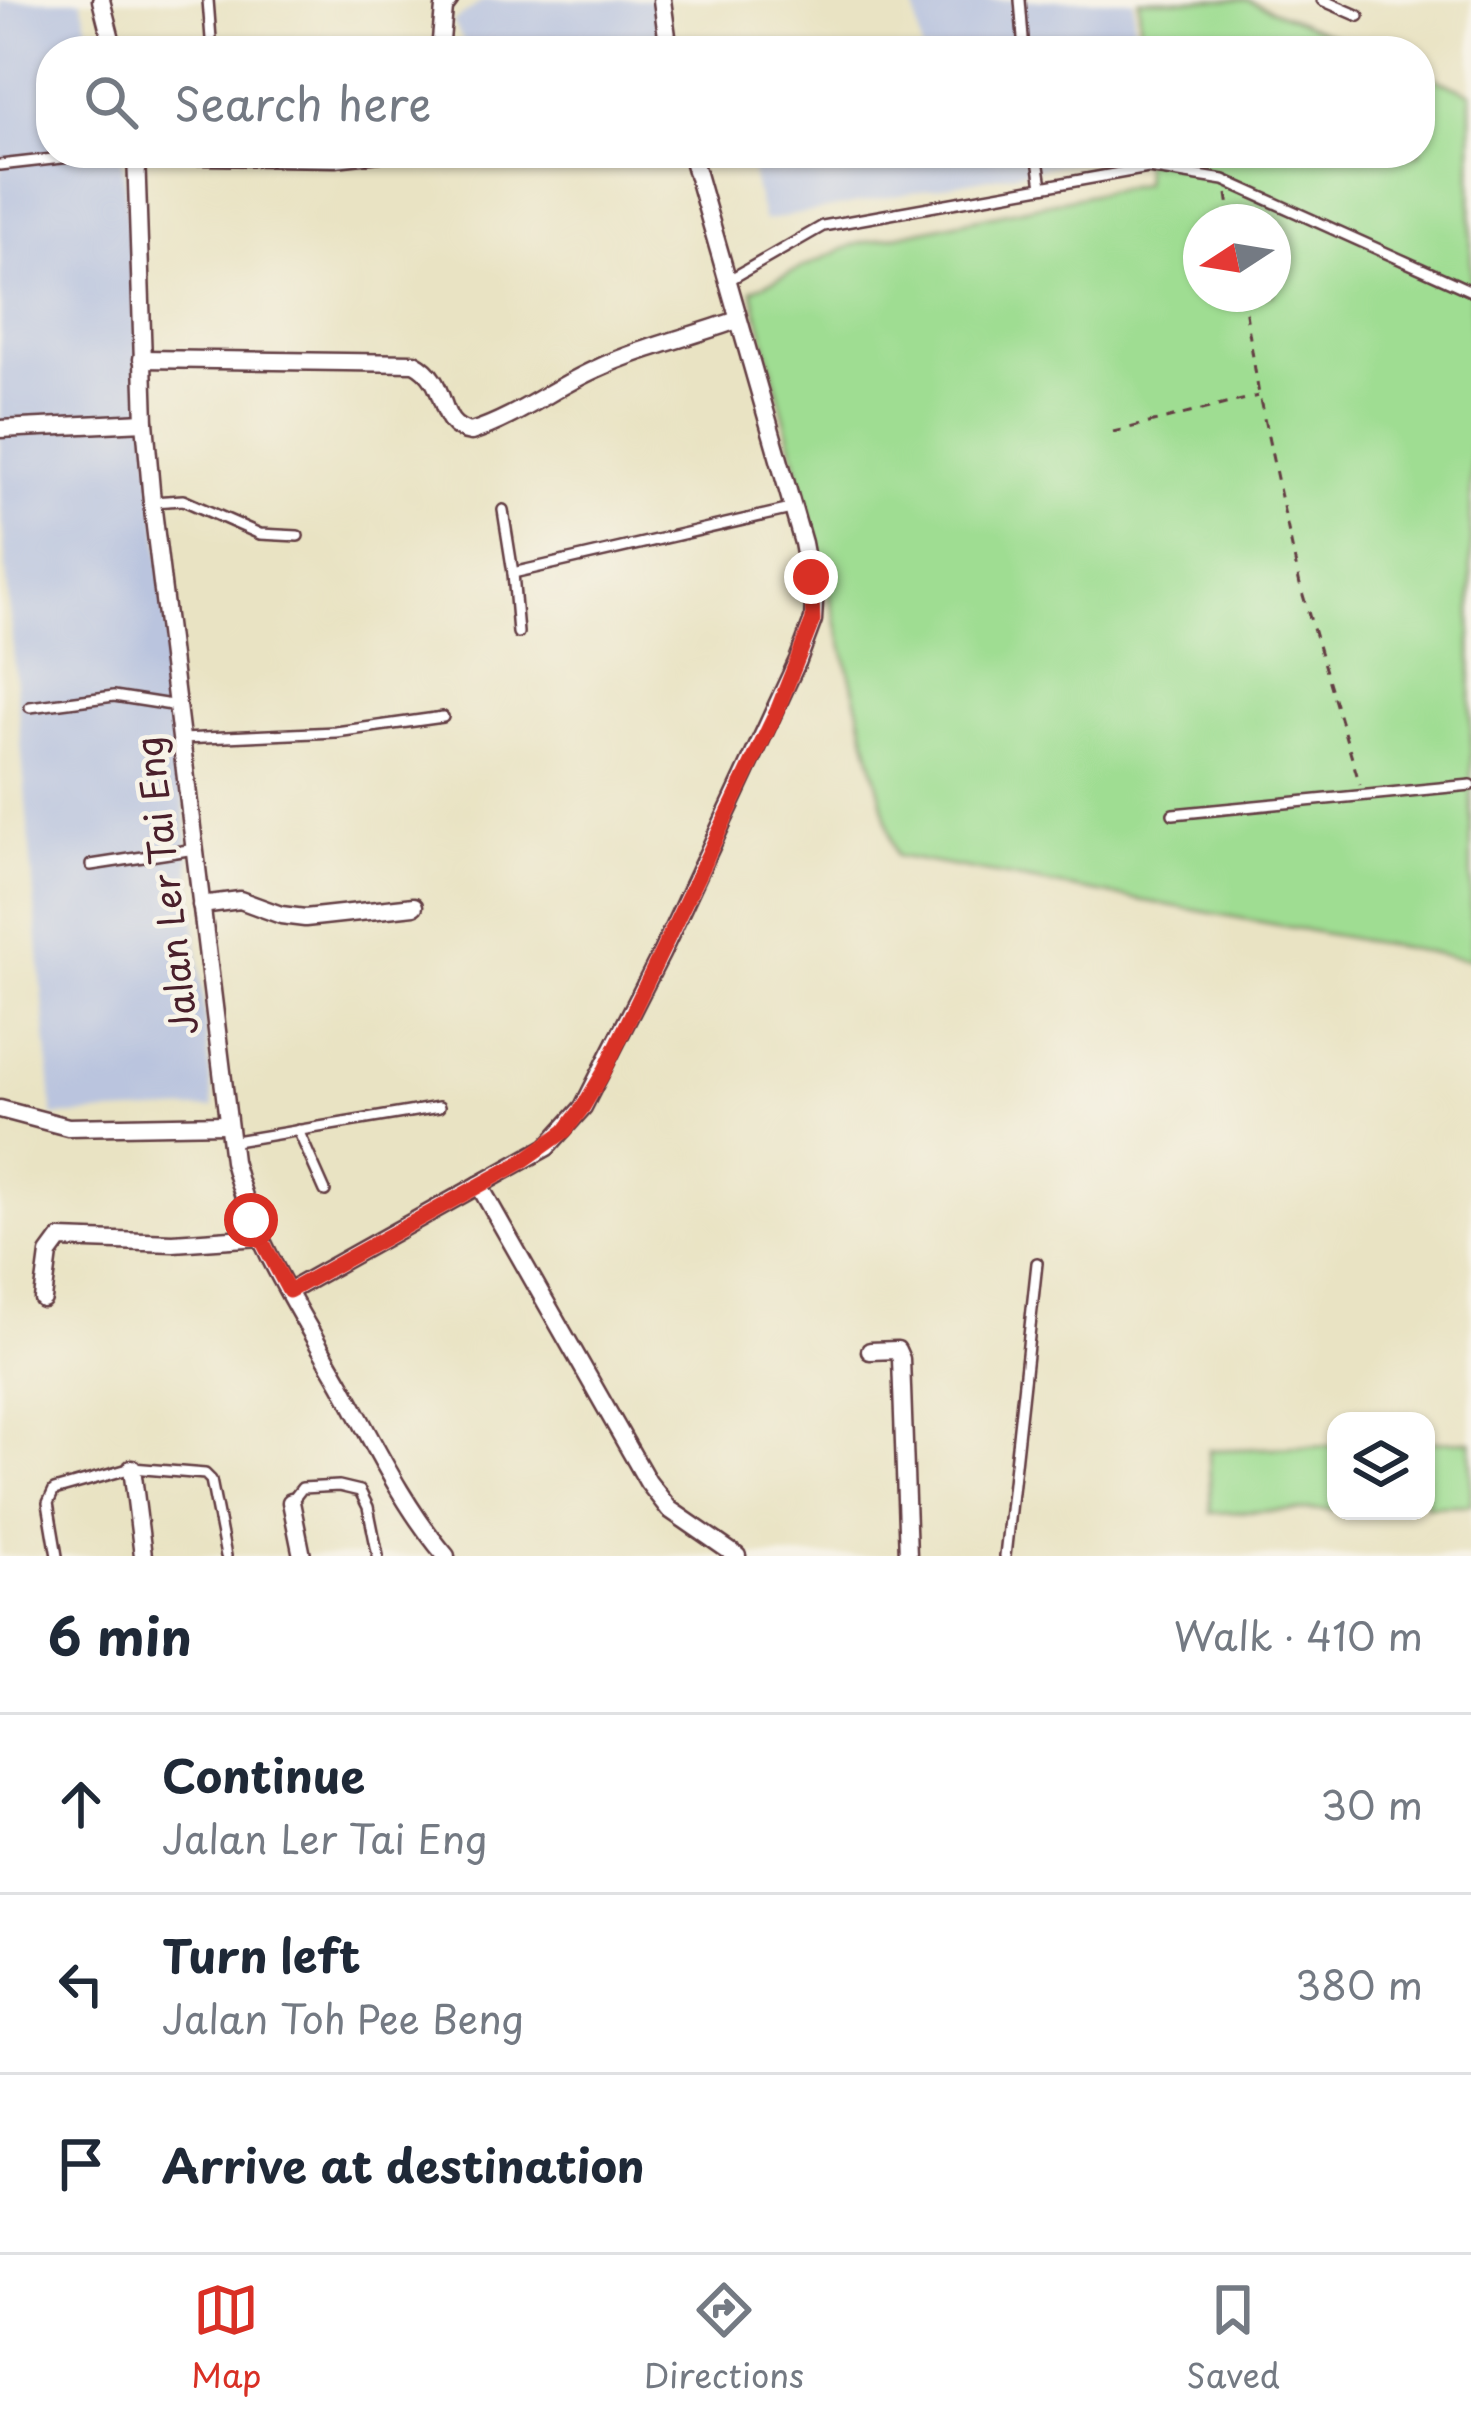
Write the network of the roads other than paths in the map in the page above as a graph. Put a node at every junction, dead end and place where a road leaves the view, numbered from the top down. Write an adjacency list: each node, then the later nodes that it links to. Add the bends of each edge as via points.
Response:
1 (100, 0): 8 (street)
2 (208, 0): 9 (lane)
3 (450, 0): 10 (street)
4 (662, 0): 11 (street)
5 (1020, 0): 12 (lane)
6 (1322, 0): 7 (lane)
7 (1359, 16)
8 (110, 36)
9 (211, 36)
10 (441, 36)
11 (667, 36)
12 (1023, 36)
13 (36, 161): 14 (lane)
14 (0, 165)
15 (136, 168): 22 (street, Jalan Ler Tai Eng)
16 (695, 168): 19 (street)
17 (1039, 168): 18 (lane)
18 (1042, 186): 19 (lane, via 823,226); 20 (lane, via 1148,168 1224,179)
19 (727, 281): 21 (street)
20 (1471, 291)
21 (737, 320): 22 (street, via 625,356 471,432 450,421 437,382 414,364); 26 (street)
22 (142, 359): 23 (street, Jalan Ler Tai Eng)
23 (145, 422): 24 (street); 25 (street, Jalan Ler Tai Eng)
24 (0, 429)
25 (152, 502): 28 (lane, via 183,500 260,534); 31 (street, Jalan Ler Tai Eng)
26 (791, 509): 29 (lane); 45 (street, via 813,620 777,711 583,1107 547,1147)
27 (503, 510): 29 (lane)
28 (298, 536)
29 (513, 573): 30 (lane)
30 (518, 633)
31 (178, 706): 32 (lane, via 114,696); 34 (street, Jalan Ler Tai Eng)
32 (30, 707)
33 (443, 717): 34 (lane)
34 (182, 740): 37 (street, Jalan Ler Tai Eng)
35 (1471, 785): 36 (lane)
36 (1172, 814)
37 (195, 849): 38 (lane); 39 (street, Jalan Ler Tai Eng)
38 (92, 865)
39 (201, 905): 40 (street, via 241,900 305,918); 44 (street, Jalan Ler Tai Eng)
40 (414, 906)
41 (439, 1107): 43 (lane)
42 (0, 1109): 44 (street, via 68,1127)
43 (298, 1130): 44 (lane); 46 (lane)
44 (227, 1133): 47 (street, Jalan Ler Tai Eng)
45 (479, 1185): 49 (street); 60 (street, via 648,1482 669,1509)
46 (326, 1191)
47 (260, 1237): 49 (street, Jalan Ler Tai Eng); 50 (street, via 61,1240 49,1254)
48 (1037, 1263): 62 (lane)
49 (289, 1291): 59 (street, Jalan Ler Tai Eng)
50 (43, 1299)
51 (869, 1351): 61 (street, via 897,1350 901,1359)
52 (132, 1468): 54 (lane, via 54,1490 48,1503); 55 (street); 56 (lane, via 205,1474)
53 (291, 1502): 57 (street); 58 (lane, via 302,1488 360,1491)
54 (56, 1556)
55 (143, 1556)
56 (226, 1556)
57 (302, 1556)
58 (378, 1556)
59 (446, 1556)
60 (737, 1556)
61 (908, 1556)
62 (1005, 1556)

